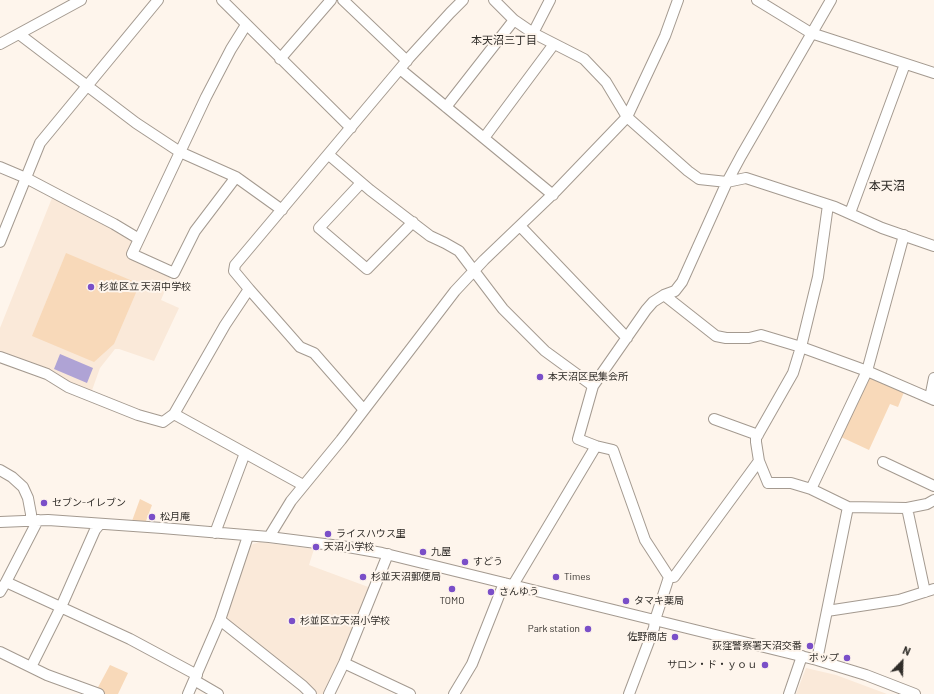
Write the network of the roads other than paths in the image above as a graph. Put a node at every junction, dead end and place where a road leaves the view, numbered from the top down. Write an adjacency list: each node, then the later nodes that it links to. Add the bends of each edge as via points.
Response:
1 (81, 0): 16 (street)
2 (158, 0): 24 (street)
3 (222, 0): 13 (street)
4 (331, 0): 19 (street)
5 (342, 0): 20 (street)
6 (463, 0): 20 (street)
7 (494, 0): 12 (street)
8 (550, 0): 14 (street)
9 (678, 0): 26 (street, via 665,36)
10 (757, 0): 15 (street)
11 (831, 0): 15 (street)
12 (514, 20): 14 (street); 25 (street)
13 (246, 25): 19 (street); 29 (street, via 206,97)
14 (533, 33): 18 (street)
15 (811, 33): 21 (street); 34 (street)
16 (19, 34): 17 (street); 24 (street)
17 (0, 44)
18 (554, 44): 26 (street, via 584,59 606,82); 28 (street)
19 (280, 59): 27 (street)
20 (407, 61): 22 (street)
21 (905, 64): 23 (street); 39 (street)
22 (400, 69): 25 (street); 27 (street)
23 (934, 73)
24 (88, 86): 29 (street, via 136,123); 33 (street, via 40,144)
25 (446, 107): 28 (street)
26 (626, 117): 34 (street, via 699,179); 36 (street)
27 (351, 128): 30 (street)
28 (484, 138): 36 (street)
29 (180, 152): 32 (street); 43 (street)
30 (329, 155): 35 (street); 38 (street)
31 (0, 167): 33 (street)
32 (236, 177): 38 (street); 43 (street, via 195,231 174,273 132,254)
33 (26, 178): 43 (street); 44 (street)
34 (727, 182): 37 (street, via 746,178); 48 (street, via 682,282 675,291)
35 (362, 183): 40 (street); 40 (street, via 319,228 367,269)
36 (553, 195): 41 (street)
37 (828, 205): 39 (street); 50 (street, via 818,277)
38 (282, 210): 47 (street, via 235,265 234,271)
39 (850, 213): 42 (street)
40 (413, 222): 46 (street, via 430,236 459,251)
41 (520, 226): 46 (street); 49 (street)
42 (904, 236): 45 (street); 52 (street)
43 (139, 239)
44 (0, 242)
45 (934, 246)
46 (474, 271): 54 (street, via 503,309 545,351); 56 (street, via 455,291)
47 (249, 289): 56 (street, via 300,347 314,354); 57 (street, via 225,325)
48 (664, 295): 49 (street, via 653,302); 50 (street, via 716,336 749,338 761,335)
49 (627, 338): 54 (street)
50 (801, 348): 52 (street); 59 (street, via 793,373)
51 (0, 357): 57 (street, via 47,374 68,387 138,415 163,422)
52 (867, 371): 55 (street); 67 (street)
53 (934, 378): 55 (street)
54 (593, 386): 60 (street, via 578,439)
55 (932, 399)
56 (364, 410): 65 (street)
57 (174, 414): 61 (street)
58 (714, 419): 59 (street)
59 (758, 436): 62 (street, via 756,442)
60 (596, 446): 78 (street, via 613,450 645,540); 80 (street)
61 (245, 453): 65 (street); 74 (street)
62 (759, 461): 67 (street, via 768,483 791,483); 78 (street, via 674,577)
63 (883, 462): 66 (street)
64 (0, 470): 71 (street, via 23,487)
65 (303, 485): 76 (street)
66 (934, 486)
67 (811, 489): 69 (street)
68 (934, 500): 70 (street)
69 (848, 507): 70 (street); 84 (street)
70 (907, 508): 81 (street)
71 (34, 520): 72 (street); 73 (street); 79 (street)
72 (0, 522)
73 (100, 524): 74 (street); 83 (street)
74 (215, 533): 75 (street)
75 (248, 536): 76 (street); 85 (street)
76 (269, 537): 77 (street)
77 (388, 554): 80 (street); 90 (street)
78 (668, 577): 86 (street)
79 (6, 582): 82 (street); 83 (street)
80 (508, 584): 86 (street); 100 (street, via 472,664)
81 (929, 591): 84 (street, via 899,600)
82 (0, 592)
83 (61, 607): 91 (street); 92 (street, via 130,639)
84 (827, 611): 89 (street)
85 (220, 620): 92 (street); 93 (street)
86 (655, 620): 88 (street); 101 (street)
87 (0, 652): 91 (street)
88 (802, 656): 89 (street); 102 (street)
89 (817, 660): 103 (street)
90 (344, 663): 98 (street); 99 (street)
91 (30, 667): 94 (street, via 47,676)
92 (195, 678): 95 (street); 96 (street)
93 (301, 690): 97 (street)
94 (99, 694)
95 (188, 694)
96 (218, 694)
97 (311, 694)
98 (329, 694)
99 (410, 694)
100 (454, 694)
101 (629, 694)
102 (789, 694)
103 (915, 694)

